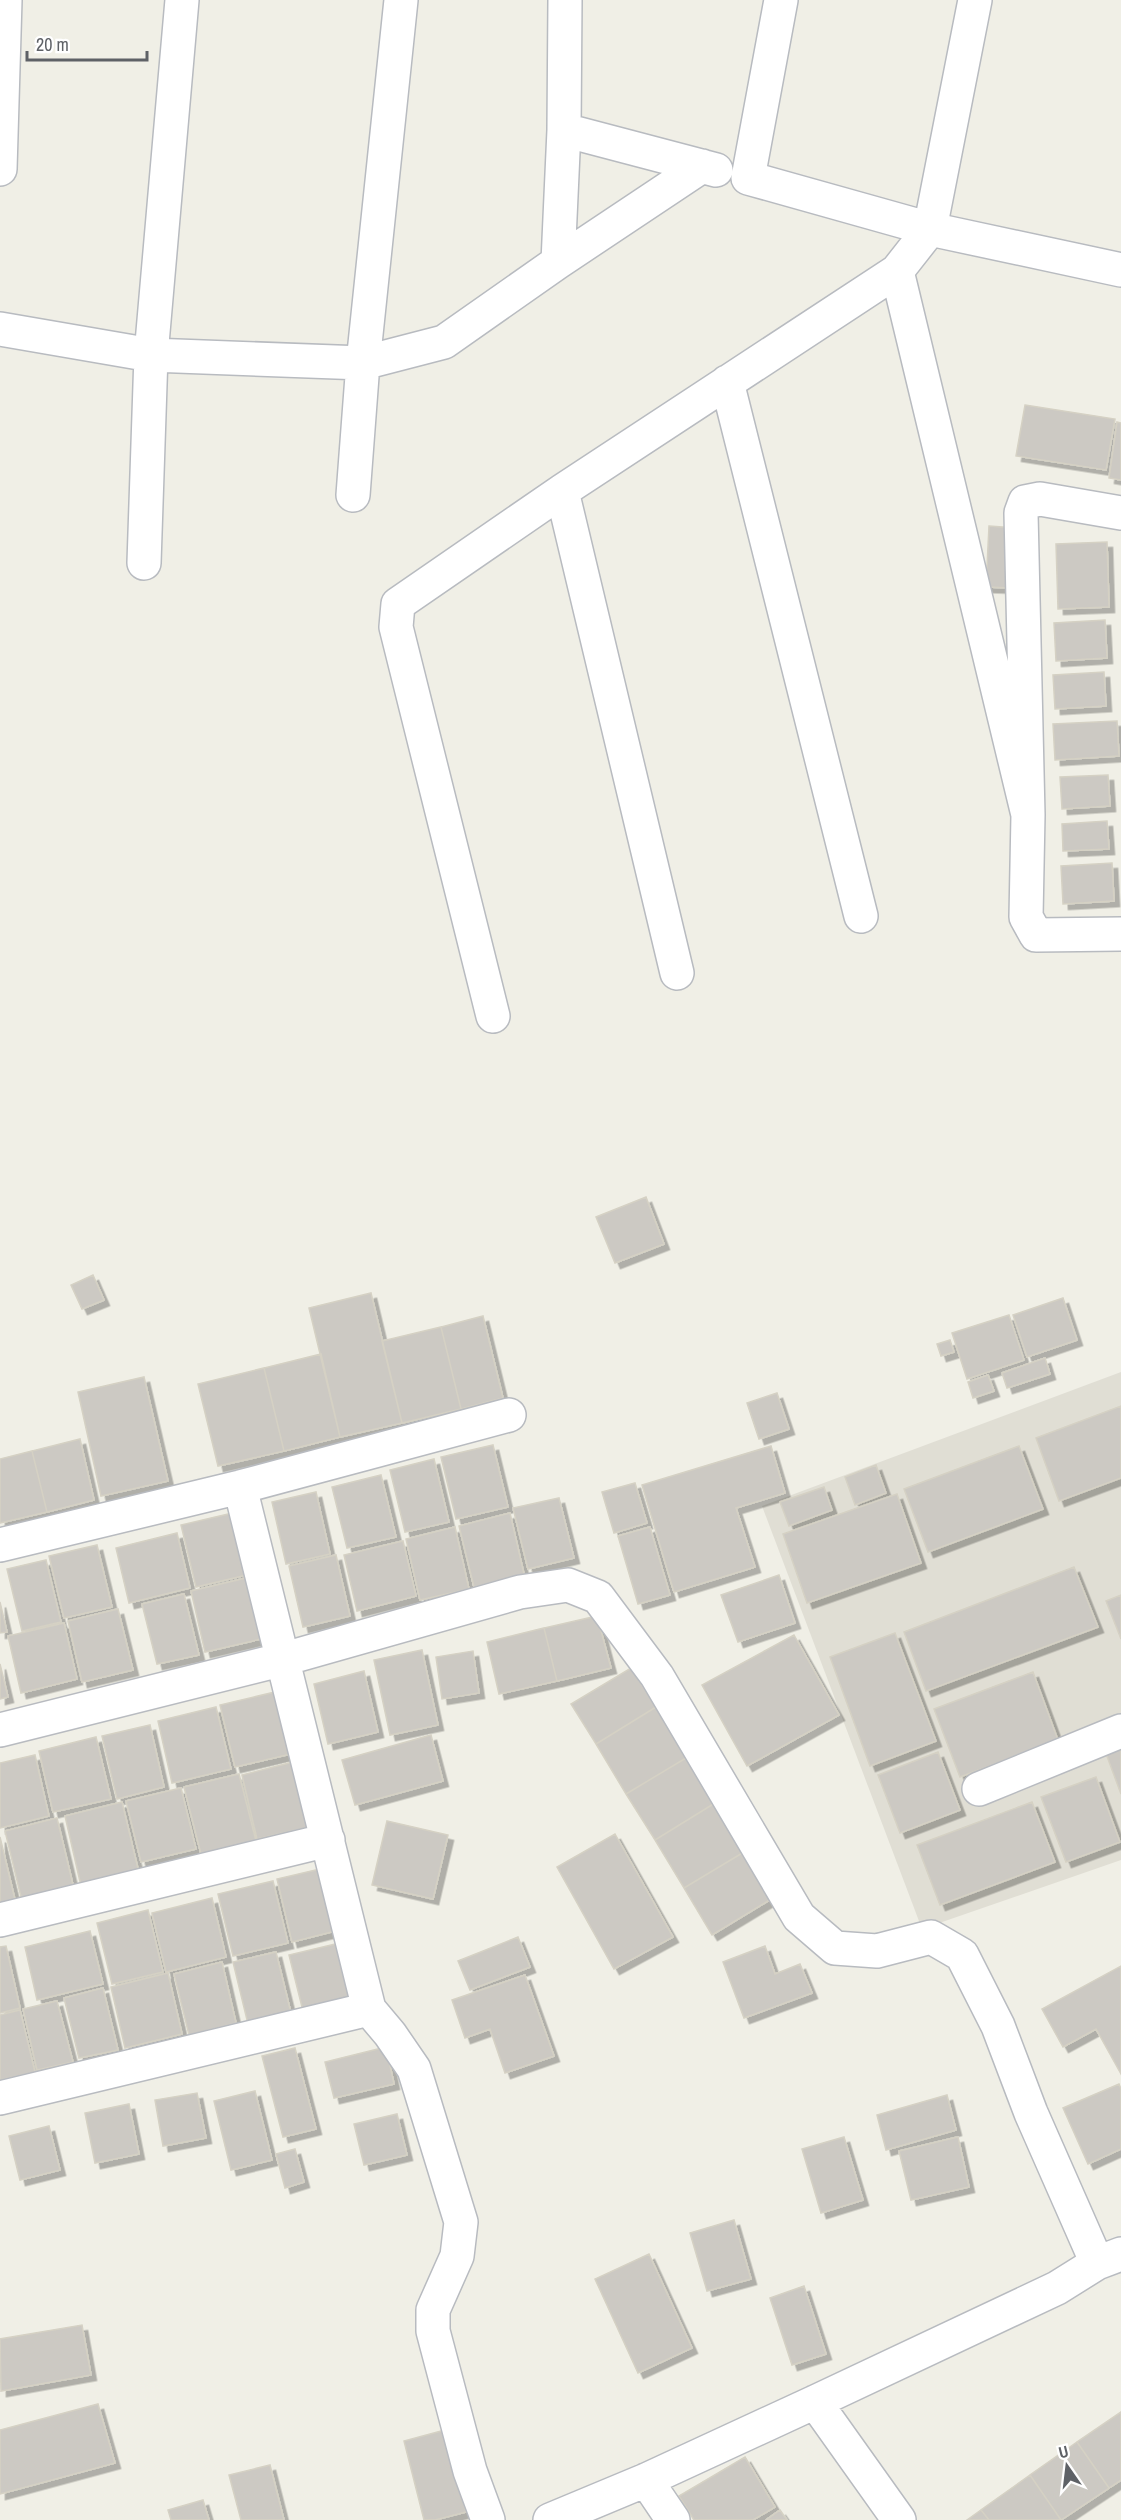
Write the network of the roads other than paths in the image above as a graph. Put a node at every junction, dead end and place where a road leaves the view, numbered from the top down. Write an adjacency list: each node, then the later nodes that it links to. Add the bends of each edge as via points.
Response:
1 (5, 0): 11 (street)
2 (182, 0): 18 (street)
3 (400, 0): 19 (street)
4 (565, 0): 8 (street)
5 (577, 0): 8 (street)
6 (781, 0): 12 (street)
7 (975, 0): 13 (street)
8 (565, 45): 9 (street)
9 (564, 130): 10 (street); 14 (street)
10 (702, 166): 12 (street); 14 (street)
11 (0, 169)
12 (748, 178): 13 (street)
13 (930, 229): 15 (street); 16 (street)
14 (558, 262): 19 (street, via 444,342)
15 (1121, 270)
16 (897, 271): 20 (street); 25 (street)
17 (0, 329): 18 (street)
18 (151, 355): 19 (street); 24 (street)
19 (363, 363): 22 (street)
20 (727, 382): 21 (street); 26 (street)
21 (562, 491): 28 (street); 29 (street, via 398,604 396,627)
22 (352, 495)
23 (1121, 513): 25 (street, via 1040,499 1025,502 1021,513)
24 (144, 563)
25 (1028, 815): 27 (street, via 1026,917 1036,935)
26 (861, 916)
27 (1121, 934)
28 (677, 973)
29 (493, 1016)
30 (509, 1415): 31 (street)
31 (240, 1487): 32 (street); 33 (street)
32 (0, 1545)
33 (284, 1659): 34 (street); 37 (street); 41 (street, via 520,1592 568,1585 598,1597 657,1676 799,1917 835,1948 877,1951 931,1937 962,1955 998,2026 1032,2113)
34 (0, 1730)
35 (1121, 1731): 36 (street)
36 (979, 1789)
37 (328, 1840): 38 (street); 39 (street)
38 (0, 1920)
39 (369, 2009): 40 (street); 44 (street, via 414,2069 461,2222 457,2256 433,2310 433,2331 470,2471)
40 (0, 2098)
41 (1109, 2259): 42 (street, via 1057,2288)
42 (815, 2402): 43 (street); 47 (street)
43 (646, 2480): 45 (street); 46 (street)
44 (488, 2520)
45 (550, 2520)
46 (673, 2520)
47 (899, 2520)

